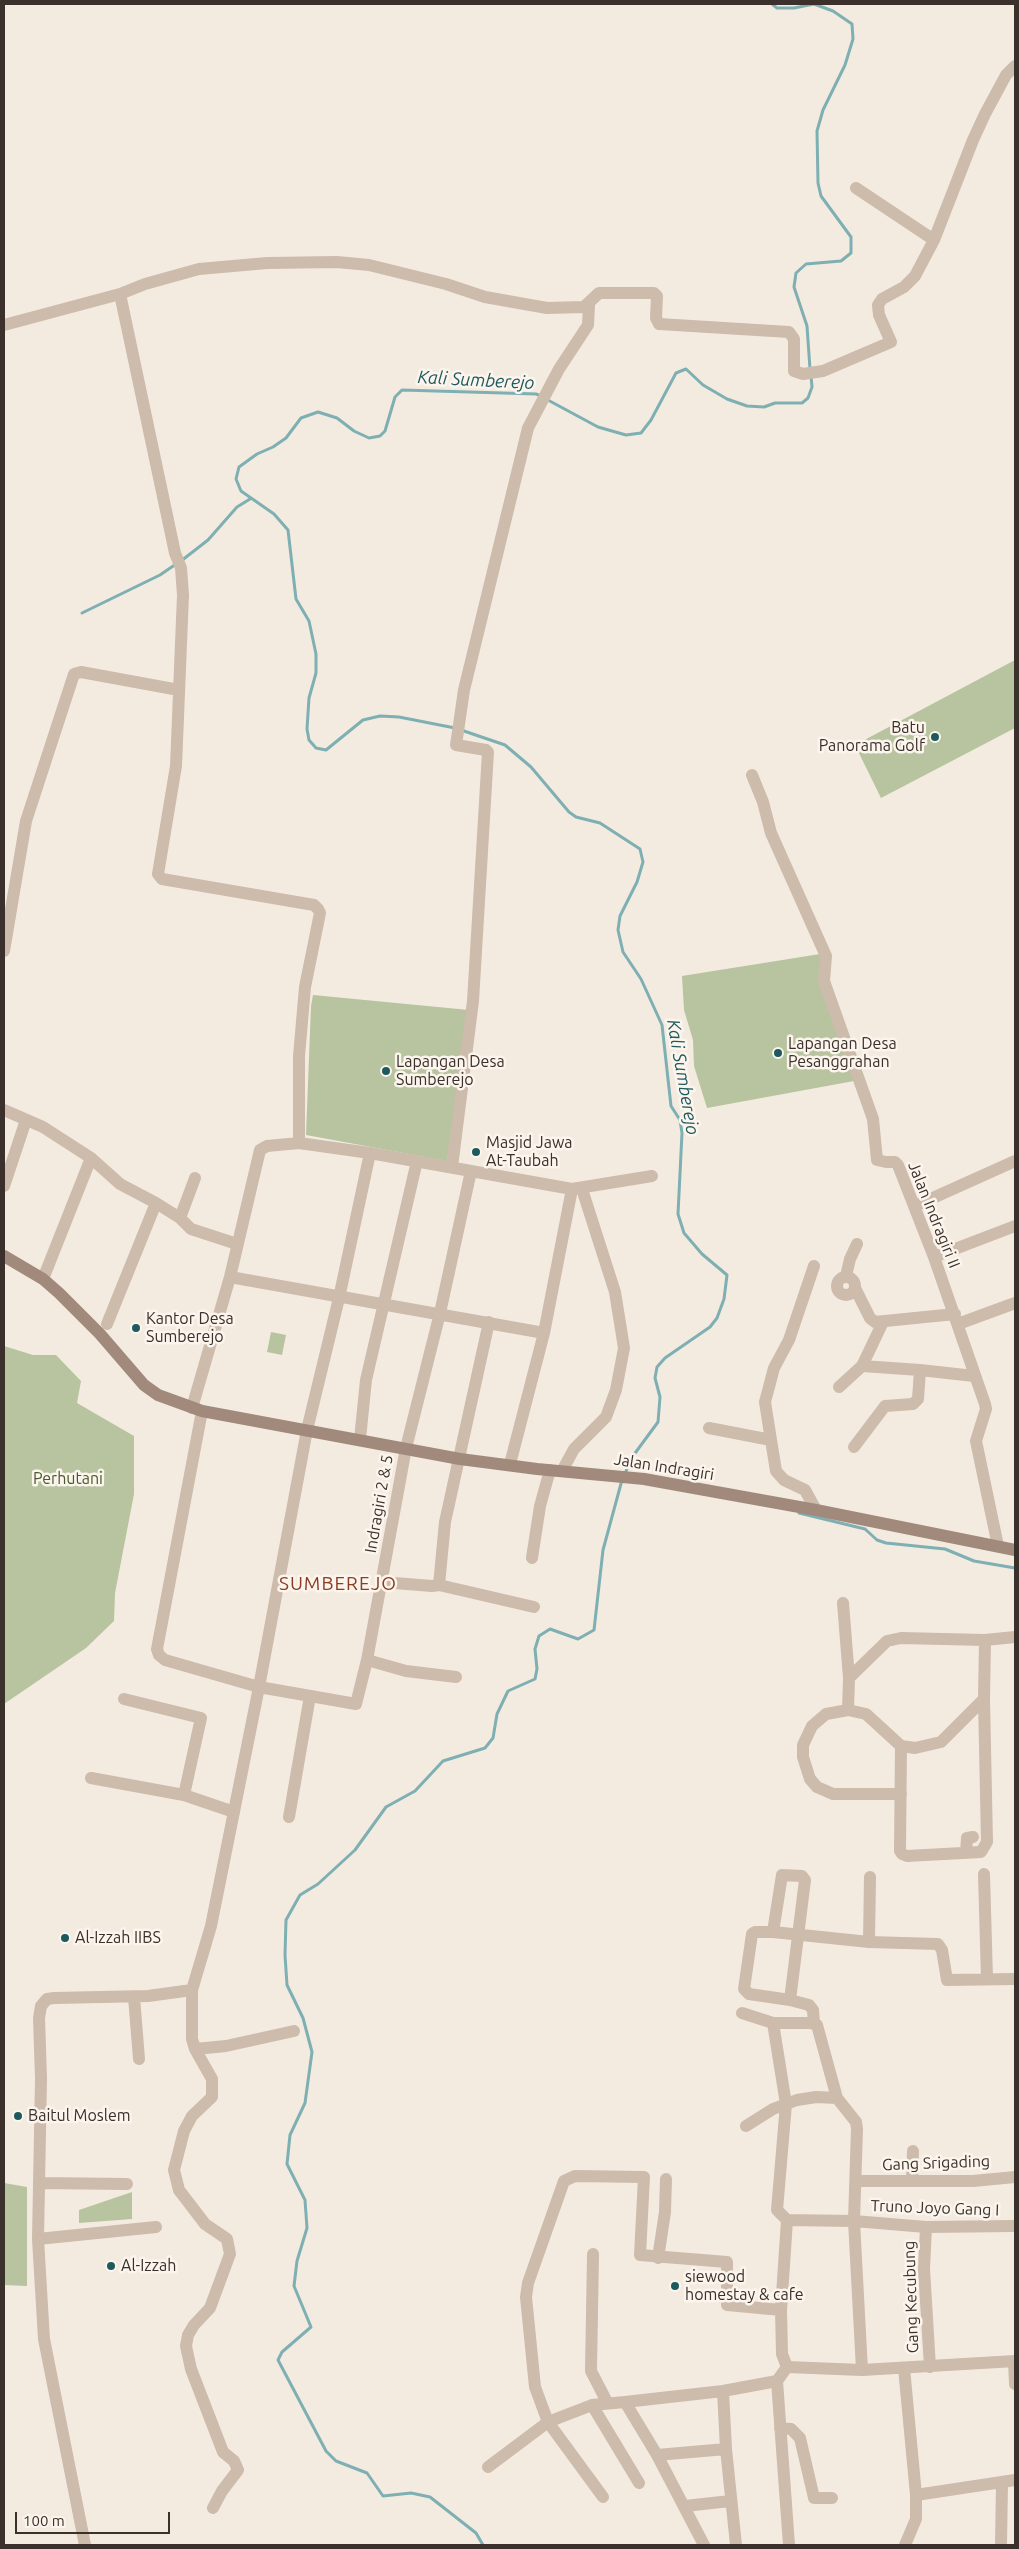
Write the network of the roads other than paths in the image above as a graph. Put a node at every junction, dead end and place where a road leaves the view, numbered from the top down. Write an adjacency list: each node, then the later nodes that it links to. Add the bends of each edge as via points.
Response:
1 (1015, 66): 3 (street, via 1006,75 973,140)
2 (856, 188): 3 (street)
3 (934, 240): 5 (street, via 910,282 878,304 879,315 891,342 823,370 803,374 796,374 792,367 794,339 790,332 663,325 656,318 657,298 654,293 599,293)
4 (120, 294): 5 (street, via 199,269 267,262 337,262 369,264 485,297 539,308); 6 (street); 7 (street, via 179,562 183,595)
5 (589, 305): 17 (street, via 588,325 549,386 528,428 460,713 458,746 488,752 473,1001)
6 (4, 324)
7 (179, 690): 9 (street, via 81,672 74,674 26,821); 12 (street, via 176,766 159,877 314,905 320,913 305,987 299,1056)
8 (752, 775): 24 (street, Jalan Indragiri II, via 771,833 826,956 824,981 873,1119 877,1160 897,1163)
9 (4, 951)
10 (4, 1110): 11 (street)
11 (26, 1120): 14 (street, via 43,1127); 21 (street)
12 (299, 1143): 13 (street); 27 (street, via 266,1146 260,1150)
13 (370, 1153): 16 (street); 34 (street)
14 (91, 1158): 23 (street, via 120,1184); 33 (street)
15 (1015, 1160): 24 (street)
16 (417, 1161): 17 (street); 36 (street)
17 (452, 1167): 18 (street)
18 (471, 1171): 22 (street); 37 (street, Indragiri 2 & 5)
19 (652, 1176): 22 (street)
20 (195, 1178): 25 (street)
21 (4, 1186)
22 (577, 1189): 42 (street); 56 (street, via 615,1292 624,1348 616,1390 606,1417)
23 (156, 1203): 25 (street); 41 (street)
24 (915, 1206): 30 (street, Jalan Indragiri II)
25 (180, 1218): 27 (street, via 191,1229)
26 (1015, 1226): 30 (street)
27 (238, 1244): 32 (street)
28 (857, 1244): 40 (street, via 846,1276 839,1280 839,1292 850,1294 855,1288 870,1318)
29 (4, 1256): 33 (street, Jalan Indragiri)
30 (934, 1257): 38 (street, Jalan Indragiri II)
31 (814, 1266): 51 (street, via 789,1340 774,1368 765,1402)
32 (230, 1277): 34 (street); 47 (street)
33 (43, 1279): 47 (street, Jalan Indragiri, via 100,1334 144,1385 158,1395)
34 (339, 1298): 36 (street); 49 (street)
35 (1015, 1303): 38 (street)
36 (383, 1305): 37 (street); 50 (street, via 366,1380)
37 (440, 1313): 39 (street); 53 (street, Indragiri 2 & 5)
38 (956, 1319): 40 (street); 45 (street, Jalan Indragiri II)
39 (489, 1322): 42 (street); 54 (street)
40 (883, 1322): 43 (street)
41 (107, 1324)
42 (544, 1333): 55 (street)
43 (862, 1366): 44 (street); 46 (street)
44 (920, 1370): 45 (street); 52 (street, via 916,1403 885,1406)
45 (974, 1376): 58 (street, Jalan Indragiri II, via 986,1407 976,1435 976,1448)
46 (839, 1387)
47 (197, 1409): 49 (street, Jalan Indragiri); 70 (street, Indragiri 2 & 5, via 159,1655 165,1660)
48 (709, 1428): 51 (street)
49 (306, 1430): 50 (street, Jalan Indragiri); 70 (street)
50 (360, 1439): 53 (street, Jalan Indragiri)
51 (771, 1440): 57 (street, via 776,1471 784,1480 805,1490)
52 (854, 1447)
53 (406, 1448): 54 (street, Jalan Indragiri); 61 (street, Indragiri 2 & 5)
54 (460, 1459): 55 (street, Jalan Indragiri); 62 (street, via 445,1522)
55 (510, 1464): 56 (street, Jalan Indragiri)
56 (556, 1471): 57 (street, Jalan Indragiri, via 644,1479); 60 (street, via 540,1506)
57 (816, 1510): 58 (street, Jalan Indragiri)
58 (998, 1546): 59 (street, Jalan Indragiri)
59 (1015, 1550)
60 (532, 1558)
61 (382, 1582): 62 (street); 67 (street, Indragiri 2 & 5)
62 (439, 1585): 64 (street)
63 (843, 1603): 69 (street)
64 (534, 1607)
65 (1015, 1637): 66 (street)
66 (985, 1640): 69 (street, via 892,1639); 73 (street)
67 (367, 1660): 68 (street, via 406,1671); 71 (street, Indragiri 2 & 5, via 356,1704)
68 (456, 1677)
69 (849, 1678): 74 (street)
70 (259, 1687): 71 (street, Indragiri 2 & 5); 79 (street)
71 (310, 1696): 80 (street)
72 (124, 1698): 78 (street, via 200,1718)
73 (984, 1699): 75 (street, via 941,1742 915,1748); 82 (street, via 987,1842 981,1852)
74 (848, 1710): 75 (street, via 870,1716); 77 (street, via 826,1714 807,1733 803,1757 810,1779 833,1794)
75 (901, 1746): 77 (street)
76 (91, 1778): 78 (street)
77 (901, 1794): 82 (street, via 902,1854)
78 (184, 1795): 79 (street)
79 (234, 1812): 90 (street, via 211,1926)
80 (290, 1817)
81 (973, 1838): 82 (street, via 968,1838)
82 (966, 1853)
83 (984, 1874): 89 (street)
84 (870, 1878): 87 (street)
85 (772, 1932): 86 (street); 86 (street, via 782,1875 802,1876 805,1880); 92 (street, via 752,1934 744,1990 749,1994)
86 (797, 1936): 87 (street); 92 (street)
87 (869, 1942): 89 (street, via 938,1944 947,1980)
88 (1015, 1979): 89 (street)
89 (988, 1980)
90 (192, 1990): 91 (street); 97 (street)
91 (134, 1997): 98 (street); 107 (street, via 54,1998 47,1999 41,2006)
92 (790, 2000): 95 (street, via 809,2005)
93 (742, 2013): 94 (street)
94 (773, 2023): 95 (street); 100 (street)
95 (814, 2023): 99 (street)
96 (294, 2031): 97 (street, via 226,2046)
97 (195, 2049): 142 (street, via 212,2080 212,2097 192,2116 184,2131 174,2165 176,2184 205,2224 227,2239 230,2254 210,2308 194,2325 186,2346 191,2369 223,2452 234,2461 238,2470)
98 (139, 2059)
99 (837, 2098): 100 (street, via 816,2097); 105 (street, via 856,2122)
100 (786, 2104): 101 (street); 109 (street, via 776,2202 779,2215)
101 (746, 2126)
102 (913, 2151): 106 (street)
103 (1015, 2177): 106 (street, Gang Srigading)
104 (666, 2179): 116 (street)
105 (857, 2181): 106 (street, Gang Srigading); 110 (street)
106 (912, 2181)
107 (39, 2183): 108 (street); 114 (street)
108 (127, 2184)
109 (787, 2220): 110 (street, Truno Joyo Gang I); 117 (street)
110 (854, 2222): 113 (street, Truno Joyo Gang I); 122 (street)
111 (1015, 2226): 113 (street, Truno Joyo Gang I)
112 (156, 2227): 114 (street)
113 (926, 2227): 120 (street, Gang Kecubung, via 924,2269)
114 (38, 2239): 143 (street, via 44,2339)
115 (593, 2254): 126 (street, via 591,2372)
116 (658, 2258): 117 (street, via 727,2262 728,2306); 129 (street, via 640,2255 644,2177 575,2176 564,2181 526,2297 534,2387)
117 (781, 2310): 119 (street, via 782,2354)
118 (1014, 2361): 120 (street); 124 (street)
119 (787, 2367): 122 (street); 123 (street)
120 (930, 2367): 121 (street)
121 (904, 2368): 122 (street); 137 (street)
122 (862, 2370)
123 (777, 2381): 125 (street); 130 (street)
124 (1015, 2384)
125 (723, 2391): 127 (street); 131 (street)
126 (607, 2402): 127 (street); 128 (street)
127 (625, 2402): 132 (street)
128 (592, 2405): 129 (street); 136 (street)
129 (548, 2422): 133 (street); 138 (street)
130 (780, 2428): 139 (street, via 791,2429 800,2438 814,2498); 146 (street)
131 (726, 2450): 132 (street); 140 (street)
132 (657, 2455): 141 (street)
133 (488, 2467)
134 (1015, 2480): 135 (street)
135 (1002, 2482): 137 (street); 148 (street)
136 (640, 2483)
137 (916, 2495): 147 (street, via 916,2519)
138 (603, 2497)
139 (832, 2498)
140 (730, 2501): 141 (street); 145 (street)
141 (685, 2506): 144 (street)
142 (213, 2508)
143 (85, 2545)
144 (704, 2545)
145 (736, 2545)
146 (789, 2545)
147 (905, 2545)
148 (1001, 2545)

